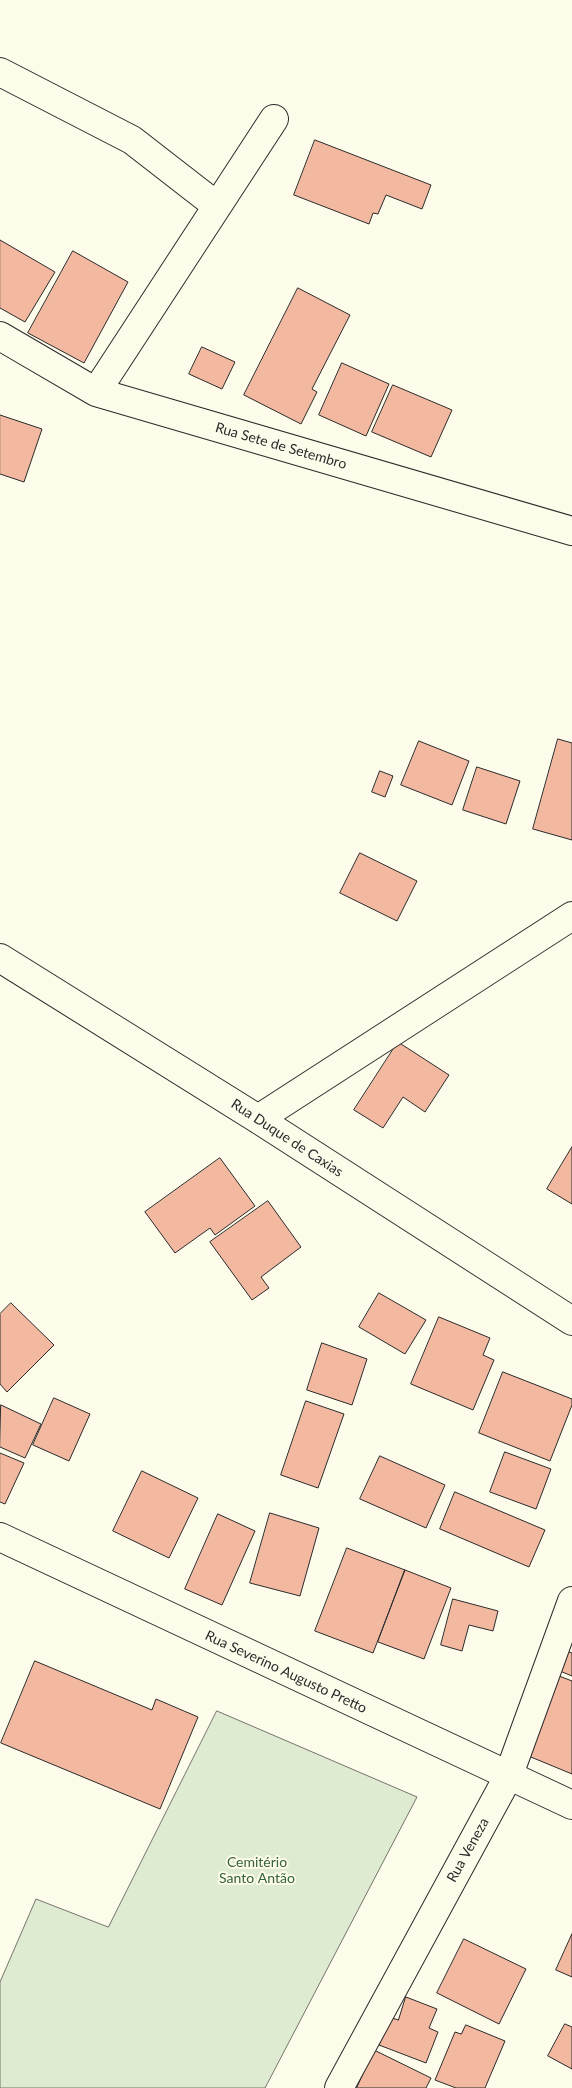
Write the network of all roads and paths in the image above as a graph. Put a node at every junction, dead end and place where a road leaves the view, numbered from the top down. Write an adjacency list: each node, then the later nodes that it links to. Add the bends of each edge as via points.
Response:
1 (0, 72): 3 (street, via 132,140)
2 (274, 119): 3 (street)
3 (217, 206): 5 (street)
4 (0, 336): 5 (street, Rua Sete de Setembro)
5 (96, 392): 6 (street, Rua Sete de Setembro)
6 (572, 531)
7 (572, 916): 9 (street)
8 (0, 958): 9 (street, Rua Duque de Caxias)
9 (258, 1119): 10 (street, Rua Duque de Caxias)
10 (572, 1321)
11 (0, 1537): 13 (street, Rua Severino Augusto Pretto)
12 (572, 1601): 13 (street, Rua Veneza)
13 (508, 1776): 14 (street, Rua Severino Augusto Pretto); 15 (street, Rua Veneza)
14 (572, 1805)
15 (339, 2088)

